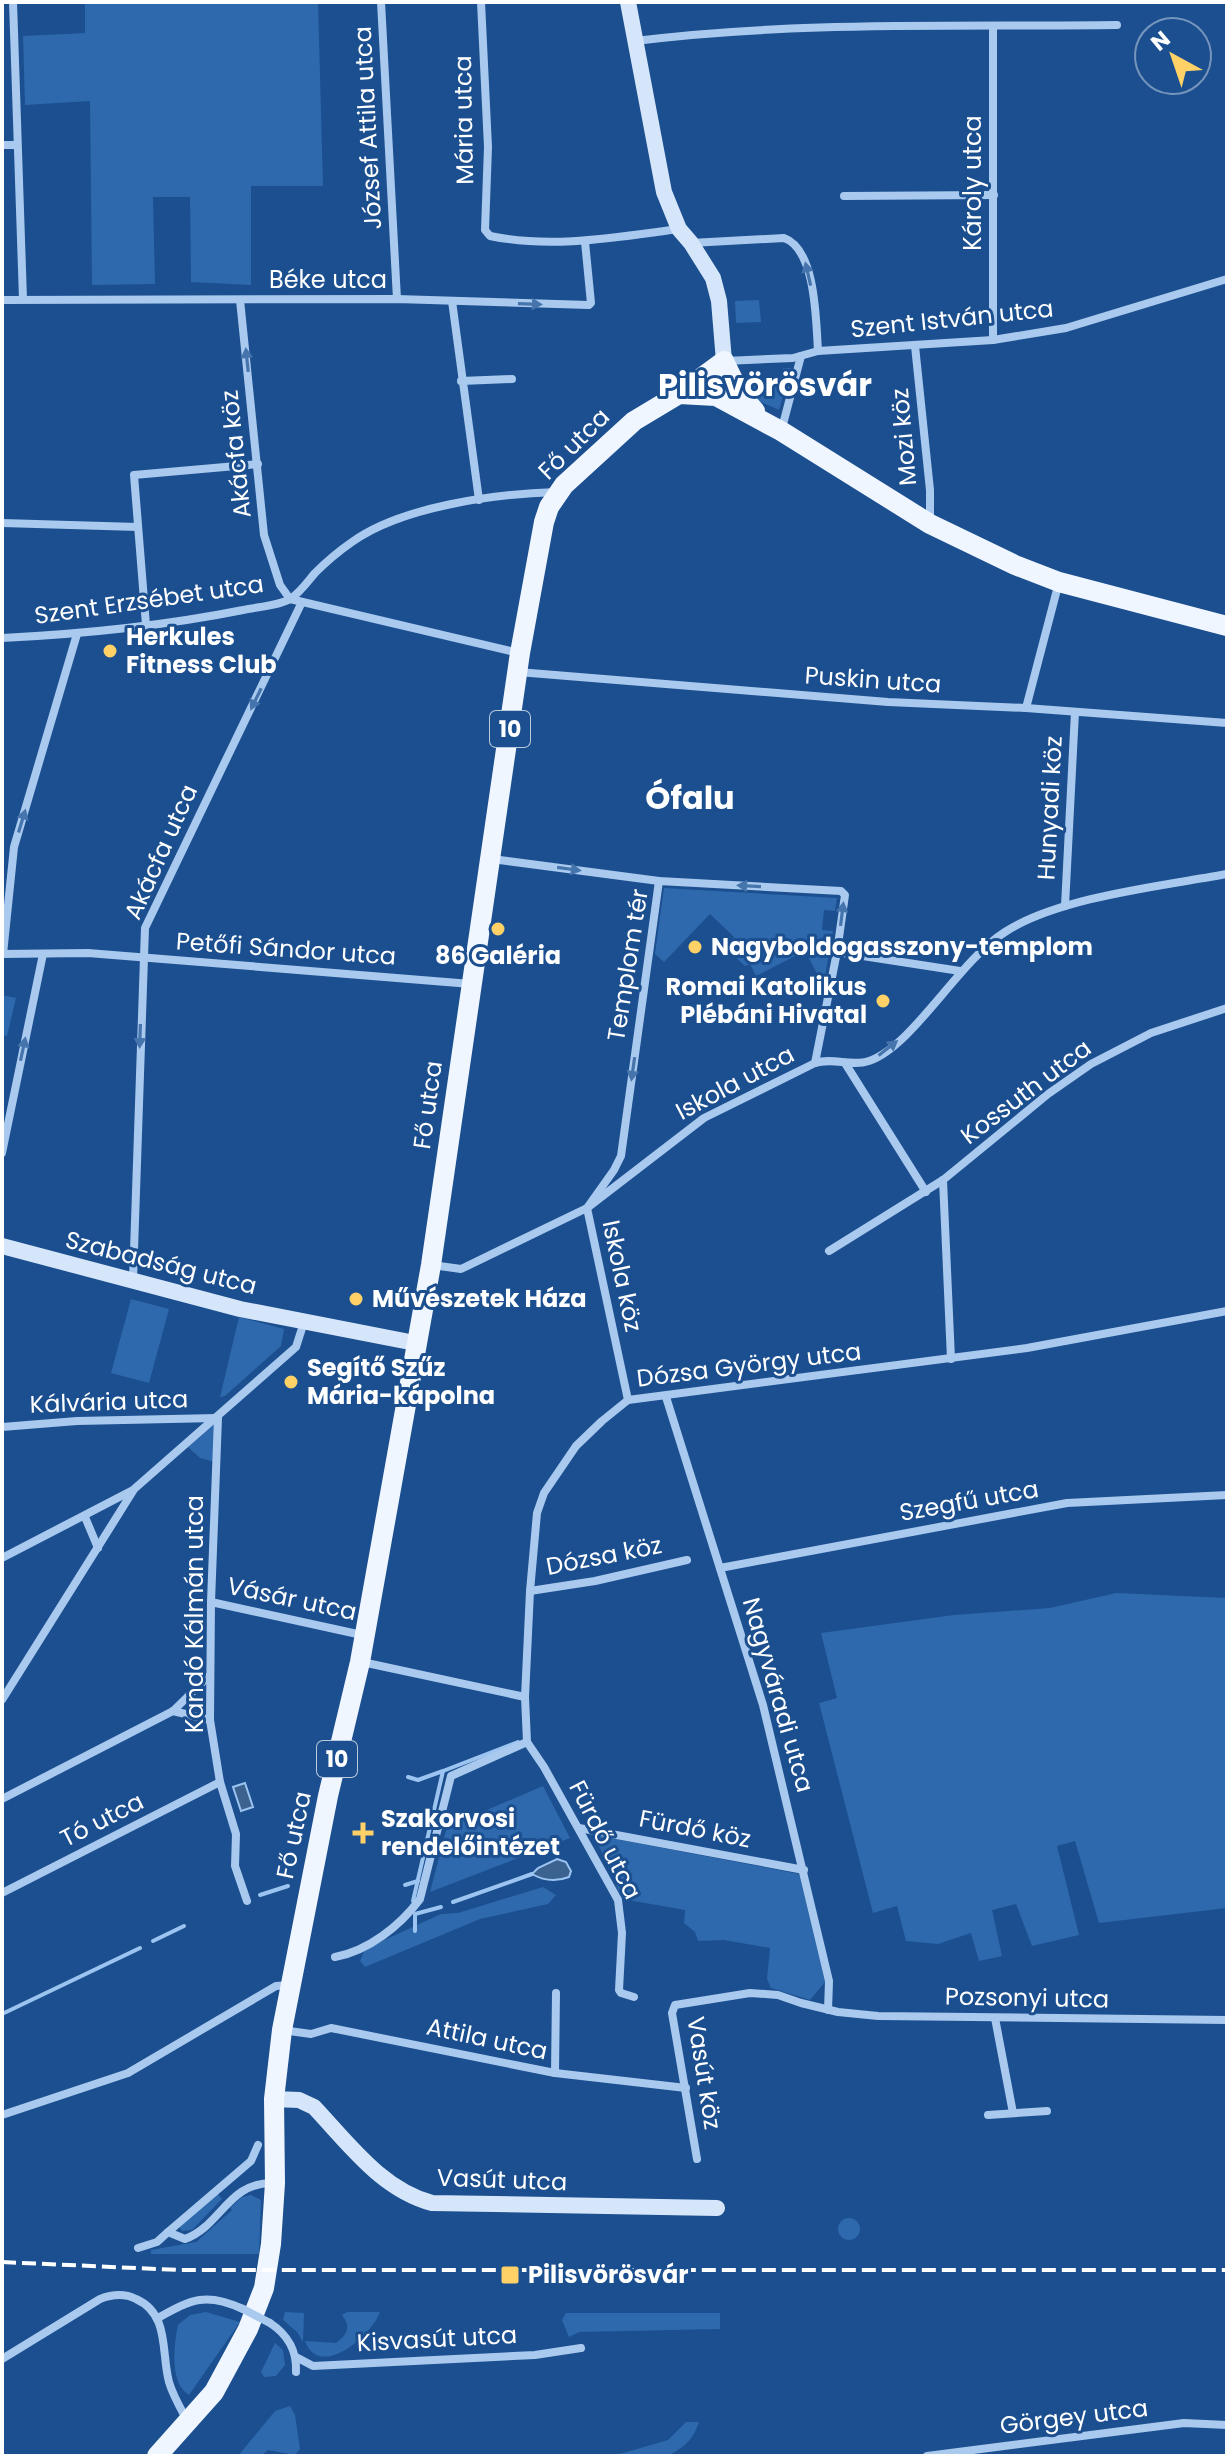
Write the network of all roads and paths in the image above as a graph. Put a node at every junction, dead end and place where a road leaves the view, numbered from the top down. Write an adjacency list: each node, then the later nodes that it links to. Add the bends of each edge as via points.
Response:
1 (13, 2): 9 (street)
2 (381, 2): 17 (street, József Attila utca)
3 (481, 2): 13 (street, Mária utca, via 488,147 485,230 503,239)
4 (628, 2): 7 (street)
5 (1117, 25): 6 (street)
6 (993, 26): 7 (street, via 803,27); 10 (street, Károly utca)
7 (635, 41): 12 (street, via 664,192)
8 (2, 145): 9 (street)
9 (17, 145): 16 (street)
10 (994, 195): 11 (street); 21 (street, Károly utca)
11 (844, 196)
12 (679, 229): 13 (street); 14 (street)
13 (585, 242): 20 (street, Béke utca, one-way to 13, via 589,305)
14 (691, 243): 23 (street, one-way to 14, via 813,296 797,246 784,238); 25 (street, via 716,288)
15 (1227, 279): 21 (street, Szent István utca, via 1066,328)
16 (23, 299): 18 (street, Béke utca); 19 (street, Béke utca)
17 (397, 299): 19 (street, Béke utca); 20 (street, Béke utca)
18 (2, 300)
19 (240, 300): 31 (street, Akácfa köz, one-way to 19)
20 (452, 301): 27 (street)
21 (993, 340): 22 (street, Szent István utca)
22 (915, 346): 23 (street, Szent István utca); 35 (street, Mozi köz)
23 (818, 351): 24 (street, Szent István utca)
24 (801, 356): 25 (street, Szent István utca); 30 (street)
25 (723, 365): 28 (main road, Fő utca); 29 (main road, via 713,382); 30 (main road, via 743,399)
26 (512, 379): 27 (street)
27 (461, 381): 33 (street)
28 (679, 394): 29 (main road); 32 (main road, Fő utca / 10, via 634,421)
29 (716, 396): 30 (main road)
30 (775, 428): 35 (main road)
31 (258, 464): 36 (street, via 135,473); 38 (street, Akácfa köz, via 264,535)
32 (557, 492): 33 (street, Szent Erzsébet utca); 44 (main road, Fő utca / 10, via 544,522)
33 (479, 500): 38 (street, Szent Erzsébet utca, via 374,529 336,554)
34 (2, 523): 36 (street)
35 (930, 524): 37 (main road)
36 (138, 527): 40 (street)
37 (1059, 582): 41 (main road); 45 (street)
38 (290, 599): 39 (street, Puskin utca); 40 (street, Szent Erzsébet utca)
39 (301, 604): 44 (street, Puskin utca, via 346,611); 55 (street, Akácfa utca, one-way to 55, via 154,906)
40 (146, 625): 42 (street, Szent Erzsébet utca)
41 (1227, 626)
42 (77, 634): 43 (street, Szent Erzsébet utca); 53 (street, one-way to 42, via 14,847)
43 (2, 638)
44 (518, 663): 45 (street, Puskin utca, via 888,702); 48 (main road, Fő utca / 10)
45 (1026, 708): 46 (street, Puskin utca)
46 (1075, 712): 47 (street, Puskin utca); 51 (street, Hunyadi köz)
47 (1227, 723)
48 (492, 859): 50 (street, one-way to 50); 57 (main road, Fő utca / 10)
49 (1227, 874): 51 (street, Iskola utca)
50 (659, 881): 52 (street, Templom tér, one-way to 50, via 845,895 841,891); 64 (street, Templom tér, one-way to 64, via 621,1156)
51 (1065, 906): 56 (street, Iskola utca, via 1007,931)
52 (837, 952): 56 (street); 59 (street, Templom tér)
53 (2, 954): 54 (street, Petőfi Sándor utca)
54 (43, 954): 55 (street, Petőfi Sándor utca); 61 (street, one-way to 54)
55 (142, 958): 57 (street, Petőfi Sándor utca); 68 (street, Akácfa utca, one-way to 68)
56 (960, 971): 60 (street, Iskola utca, one-way to 56, via 871,1060 885,1052)
57 (472, 984): 67 (main road, Fő utca / 10)
58 (1227, 1008): 62 (street, Kossuth utca, via 1151,1033 1091,1064)
59 (815, 1063): 60 (street, Iskola utca); 64 (street, Iskola utca, via 704,1118)
60 (845, 1063): 63 (street)
61 (2, 1153)
62 (943, 1180): 63 (street, Kossuth utca); 72 (street)
63 (926, 1192): 66 (street, Kossuth utca)
64 (587, 1208): 67 (street, Iskola utca, via 461,1269); 74 (street, Iskola köz)
65 (2, 1246): 68 (street, Szabadság utca)
66 (829, 1251)
67 (431, 1265): 71 (main road, Fő utca / 10)
68 (133, 1281): 70 (street, Szabadság utca)
69 (1227, 1311): 72 (street, Dózsa György utca)
70 (306, 1322): 71 (street, Szabadság utca); 75 (street, via 296,1347)
71 (415, 1343): 86 (main road, Fő utca / 10)
72 (951, 1359): 73 (street, Dózsa György utca)
73 (666, 1397): 74 (street, Dózsa György utca); 83 (street, Nagyváradi utca)
74 (628, 1400): 84 (street, Dózsa György utca, via 576,1446 544,1493 537,1513)
75 (218, 1418): 76 (street, Kálvária utca); 77 (street); 85 (street, Kandó Kálmán utca)
76 (2, 1427)
77 (133, 1490): 79 (street); 80 (street)
78 (1227, 1495): 83 (street, Szegfű utca, via 1067,1503)
79 (85, 1517): 80 (street); 81 (street)
80 (98, 1548): 90 (street)
81 (2, 1558)
82 (687, 1560): 84 (street, Dózsa köz)
83 (720, 1568): 97 (street, Nagyváradi utca, via 763,1705)
84 (530, 1591): 89 (street, Dózsa György utca)
85 (211, 1602): 86 (street, Vásár utca); 88 (street, Kandó Kálmán utca)
86 (365, 1636): 87 (main road, Fő utca / 10)
87 (360, 1662): 89 (street); 101 (main road, Fő utca / 10)
88 (209, 1676): 91 (street); 92 (street, Kandó Kálmán utca)
89 (525, 1697): 93 (street)
90 (2, 1700)
91 (173, 1711): 92 (street); 95 (street)
92 (210, 1720): 94 (street, Kandó Kálmán utca)
93 (527, 1742): 96 (street, Fürdő utca); 100 (street, via 451,1776 420,1899 408,1915 352,1954)
94 (220, 1782): 98 (street, Tó utca); 99 (street, Kandó Kálmán utca, via 236,1834 235,1866)
95 (2, 1799)
96 (579, 1828): 97 (street, Fürdő köz); 103 (street, Fürdő utca, via 618,1900 619,1990)
97 (804, 1870): 104 (street, Nagyváradi utca, via 829,1981)
98 (2, 1893)
99 (247, 1901)
100 (335, 1957)
101 (291, 1985): 107 (main road, Fő utca / 10); 113 (street, via 276,1986 128,2073)
102 (556, 1993): 108 (street)
103 (634, 1997)
104 (828, 2010): 105 (street, Pozsonyi utca); 109 (street, Vasút köz, via 778,1995 750,1993 675,2005 672,2013)
105 (995, 2018): 106 (street, Pozsonyi utca); 112 (street)
106 (1227, 2020)
107 (282, 2030): 108 (street, Attila utca, via 311,2034 331,2028); 110 (main road, Fő utca / 10)
108 (555, 2073): 109 (street, Attila utca)
109 (686, 2088): 116 (street, Vasút köz)
110 (274, 2099): 117 (main road, Fő utca / 10); 118 (street, Vasút utca, via 314,2107 387,2182 432,2203)
111 (1047, 2111): 112 (street)
112 (1013, 2113): 114 (street)
113 (2, 2115)
114 (988, 2115)
115 (258, 2145): 119 (street, via 251,2161)
116 (697, 2159)
117 (275, 2183): 119 (street, via 251,2185 238,2193 195,2235 185,2239); 126 (main road, Fő utca / 10, via 261,2299 214,2392)
118 (717, 2208)
119 (168, 2232): 120 (street)
120 (138, 2248)
121 (158, 2318): 123 (street, bridge, via 193,2300 219,2299 270,2323 284,2334); 124 (street, via 135,2298 111,2295); 126 (street, via 168,2379)
122 (581, 2348): 123 (street, Kisvasút utca, via 313,2366)
123 (296, 2357): 125 (street)
124 (2, 2359)
125 (296, 2372)
126 (188, 2422): 128 (main road, Fő utca / 10)
127 (1227, 2425): 129 (street, Görgey utca, via 1184,2423)
128 (161, 2452)
129 (927, 2456)

